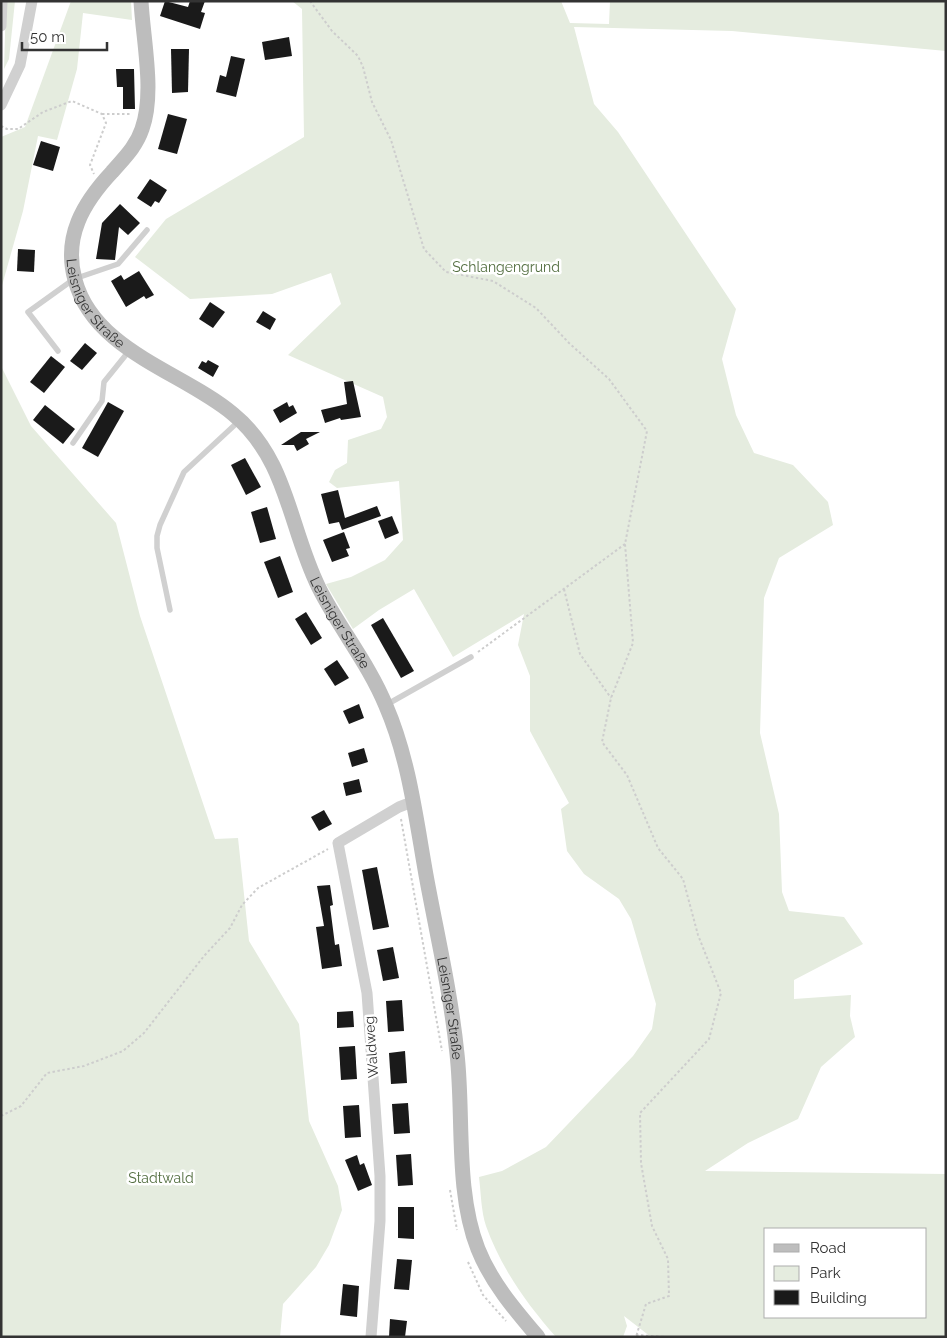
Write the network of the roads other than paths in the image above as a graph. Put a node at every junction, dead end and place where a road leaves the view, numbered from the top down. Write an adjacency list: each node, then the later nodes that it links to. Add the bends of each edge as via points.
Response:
1 (2, 1): 4 (street)
2 (32, 1): 5 (street, via 20,65)
3 (140, 1): 8 (main road, Leisniger Straße, via 146,113 134,148 86,202 74,229 70,256)
4 (1, 26)
5 (5, 87): 6 (street)
6 (1, 105)
7 (147, 230): 8 (lane, via 118,264)
8 (74, 279): 9 (main road, Leisniger Straße, via 93,316); 10 (lane, via 28,312)
9 (131, 349): 11 (main road, Leisniger Straße, via 230,410); 12 (lane, via 104,382 102,401)
10 (58, 351)
11 (240, 420): 13 (lane, via 184,472 160,525 157,548); 15 (main road, Leisniger Straße, via 266,449 310,568)
12 (72, 443)
13 (170, 610)
14 (471, 657): 15 (lane)
15 (386, 705): 16 (main road, Leisniger Straße, via 400,749)
16 (406, 804): 17 (street, Waldweg, via 338,843 367,993 380,1166 380,1222); 18 (main road, Leisniger Straße, via 454,1031 465,1180 473,1233 494,1279)
17 (371, 1337)
18 (538, 1337)

